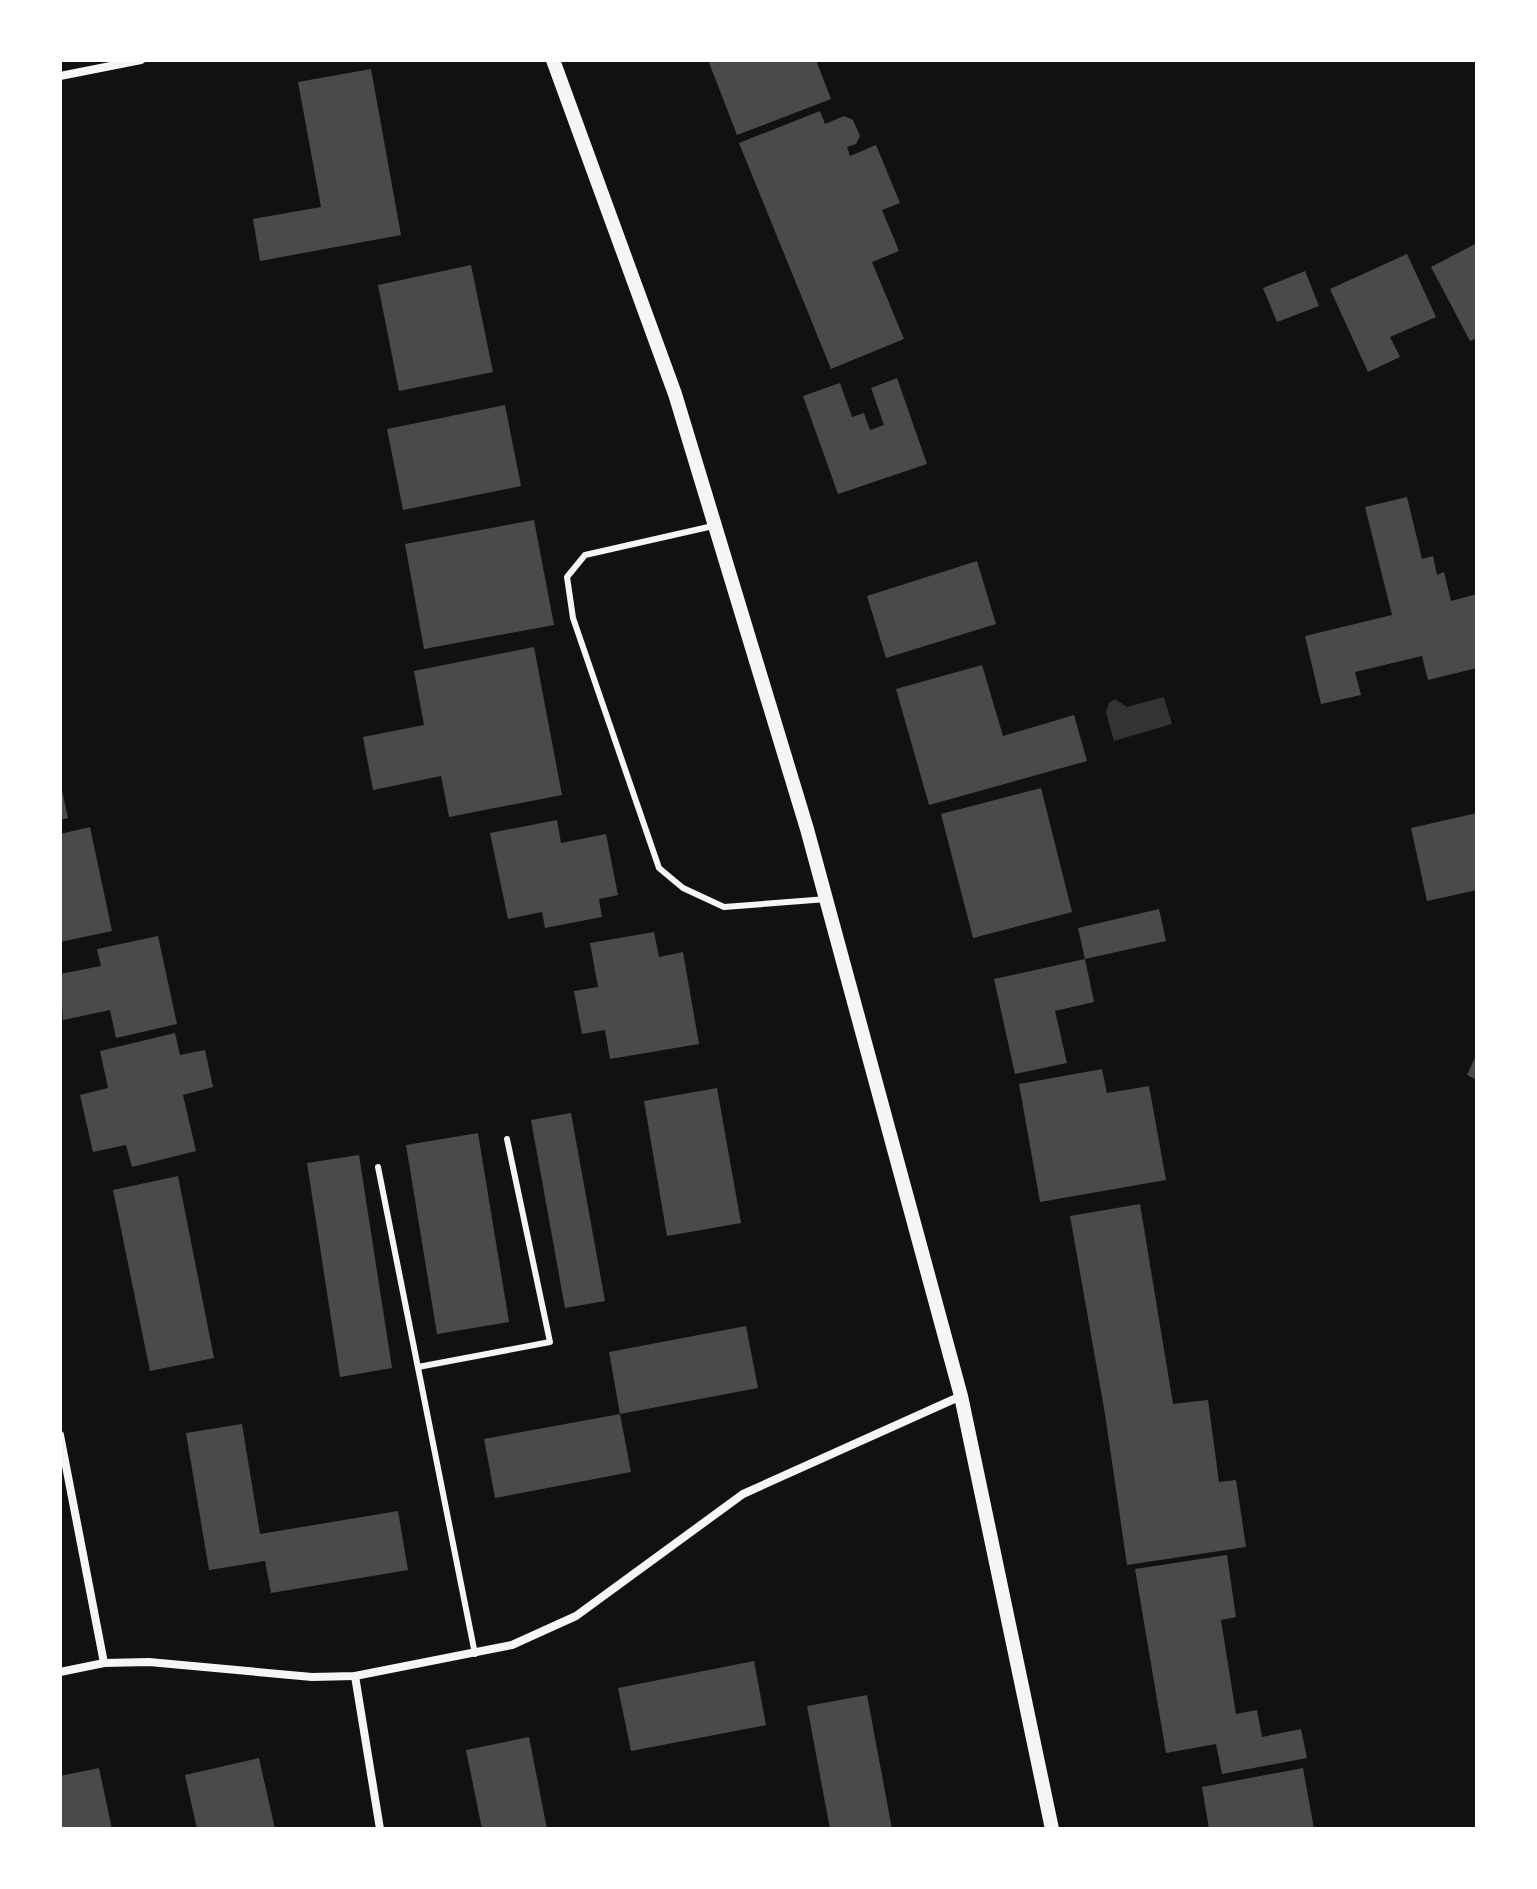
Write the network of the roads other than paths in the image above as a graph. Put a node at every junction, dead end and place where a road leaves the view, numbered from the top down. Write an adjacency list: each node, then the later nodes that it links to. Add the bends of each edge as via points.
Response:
1 (141, 60): 3 (street)
2 (553, 60): 4 (street, via 675,394)
3 (60, 76)
4 (715, 525): 5 (street); 5 (lane, via 585,555 567,577 573,618 659,868 683,888 724,907)
5 (827, 899): 9 (street)
6 (507, 1139): 8 (lane, via 550,1342)
7 (378, 1167): 8 (lane)
8 (418, 1367): 11 (lane)
9 (961, 1396): 11 (street, via 743,1494 576,1616 512,1645); 16 (street)
10 (60, 1435): 12 (street)
11 (475, 1654): 14 (street)
12 (104, 1663): 13 (street); 14 (street)
13 (60, 1672)
14 (355, 1676): 15 (street)
15 (380, 1829)
16 (1052, 1829)

